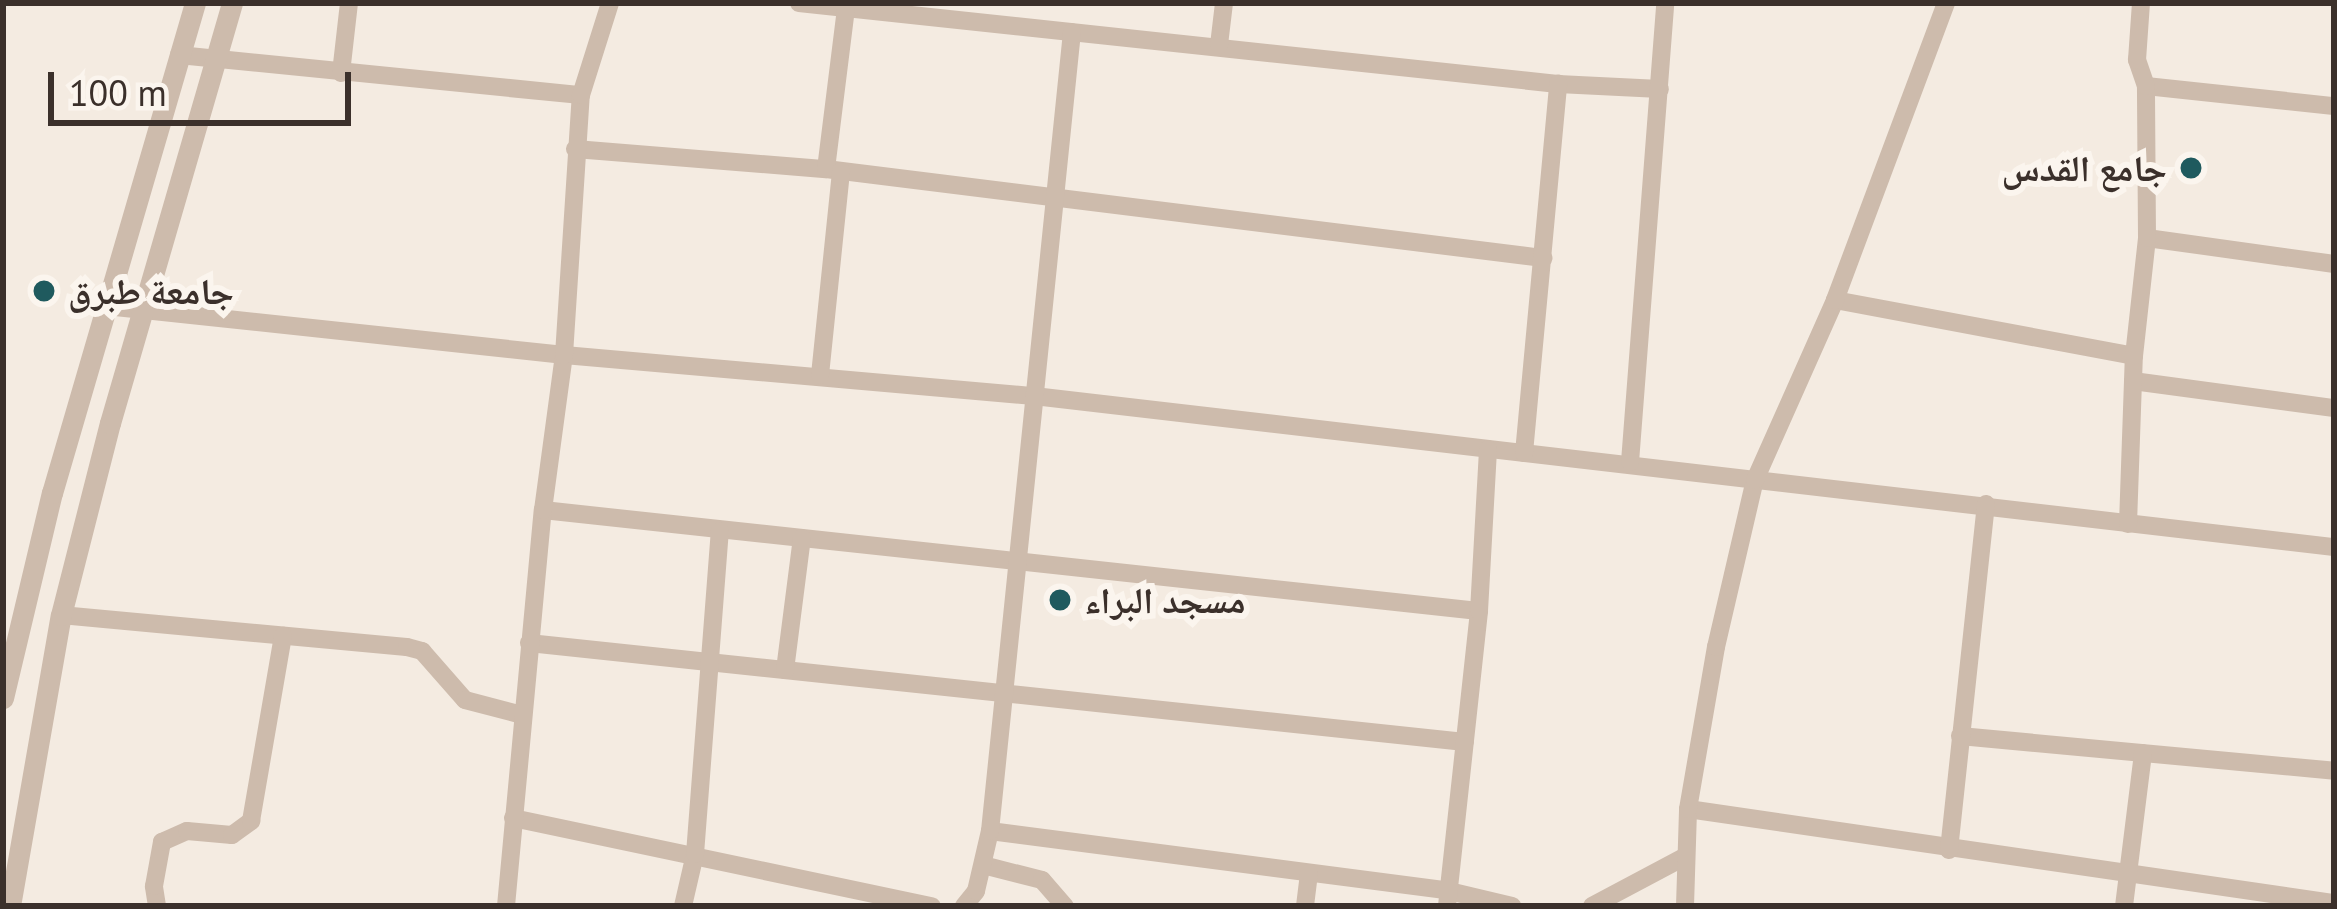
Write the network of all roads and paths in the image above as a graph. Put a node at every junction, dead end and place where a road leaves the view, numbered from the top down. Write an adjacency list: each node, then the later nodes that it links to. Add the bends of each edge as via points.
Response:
1 (195, 3): 14 (street)
2 (232, 3): 15 (street)
3 (349, 3): 16 (street)
4 (610, 3): 20 (street)
5 (799, 3): 10 (street)
6 (1224, 3): 13 (street)
7 (1665, 3): 19 (street)
8 (1946, 3): 28 (street)
9 (2141, 3): 18 (street, via 2137,59)
10 (846, 8): 11 (street); 23 (street)
11 (930, 9): 12 (street)
12 (1072, 32): 13 (street); 24 (street)
13 (1220, 45): 17 (street)
14 (179, 55): 15 (street); 29 (street)
15 (214, 62): 16 (street); 30 (street)
16 (341, 74): 20 (street)
17 (1558, 84): 19 (street); 26 (street)
18 (2146, 86): 21 (street); 25 (street)
19 (1660, 89): 39 (street)
20 (581, 95): 22 (street)
21 (2334, 106)
22 (575, 148): 23 (street); 31 (street)
23 (833, 170): 24 (street); 33 (street)
24 (1054, 196): 26 (street); 35 (street)
25 (2147, 238): 27 (street); 32 (street)
26 (1543, 258): 38 (street)
27 (2334, 264)
28 (1835, 300): 32 (street); 40 (street)
29 (106, 306): 30 (street); 55 (street)
30 (145, 313): 31 (street); 49 (street)
31 (564, 355): 33 (street); 42 (street)
32 (2134, 356): 34 (street)
33 (820, 375): 35 (street)
34 (2133, 381): 36 (street); 43 (street)
35 (1034, 396): 37 (street); 47 (street)
36 (2334, 408)
37 (1488, 449): 38 (street); 48 (street)
38 (1524, 453): 39 (street)
39 (1630, 462): 40 (street)
40 (1754, 480): 41 (street); 61 (street)
41 (1986, 504): 43 (street); 57 (street)
42 (543, 510): 44 (street); 51 (street)
43 (2128, 524): 46 (street)
44 (720, 530): 45 (street); 52 (street)
45 (802, 538): 47 (street); 53 (street)
46 (2334, 547)
47 (1019, 559): 48 (street); 54 (street)
48 (1479, 611): 58 (street)
49 (62, 615): 50 (street); 73 (street)
50 (283, 636): 56 (street, via 422,651 465,700); 74 (street, via 251,821 232,835 187,831 162,842)
51 (529, 643): 52 (street); 56 (street)
52 (713, 660): 53 (street); 65 (street)
53 (785, 670): 54 (street)
54 (1006, 696): 58 (street); 63 (street)
55 (3, 698)
56 (522, 715): 62 (street)
57 (1960, 736): 59 (street); 64 (street)
58 (1465, 742): 71 (street)
59 (2143, 753): 60 (street); 68 (street)
60 (2334, 771)
61 (1688, 809): 64 (street); 66 (street)
62 (513, 818): 65 (street); 75 (street)
63 (989, 831): 67 (street); 69 (street)
64 (1949, 850): 68 (street)
65 (695, 854): 70 (street); 76 (street)
66 (1685, 856): 83 (street); 84 (street)
67 (983, 865): 79 (street); 80 (street, via 1042,880)
68 (2127, 872): 72 (street); 85 (street)
69 (1309, 873): 71 (street); 81 (street)
70 (850, 885): 77 (street); 78 (street)
71 (1448, 898): 82 (street)
72 (2334, 903)
73 (10, 906)
74 (157, 906)
75 (506, 906)
76 (683, 906)
77 (844, 906)
78 (932, 906)
79 (964, 906)
80 (1065, 906)
81 (1305, 906)
82 (1513, 906)
83 (1592, 906)
84 (1685, 906)
85 (2123, 906)

